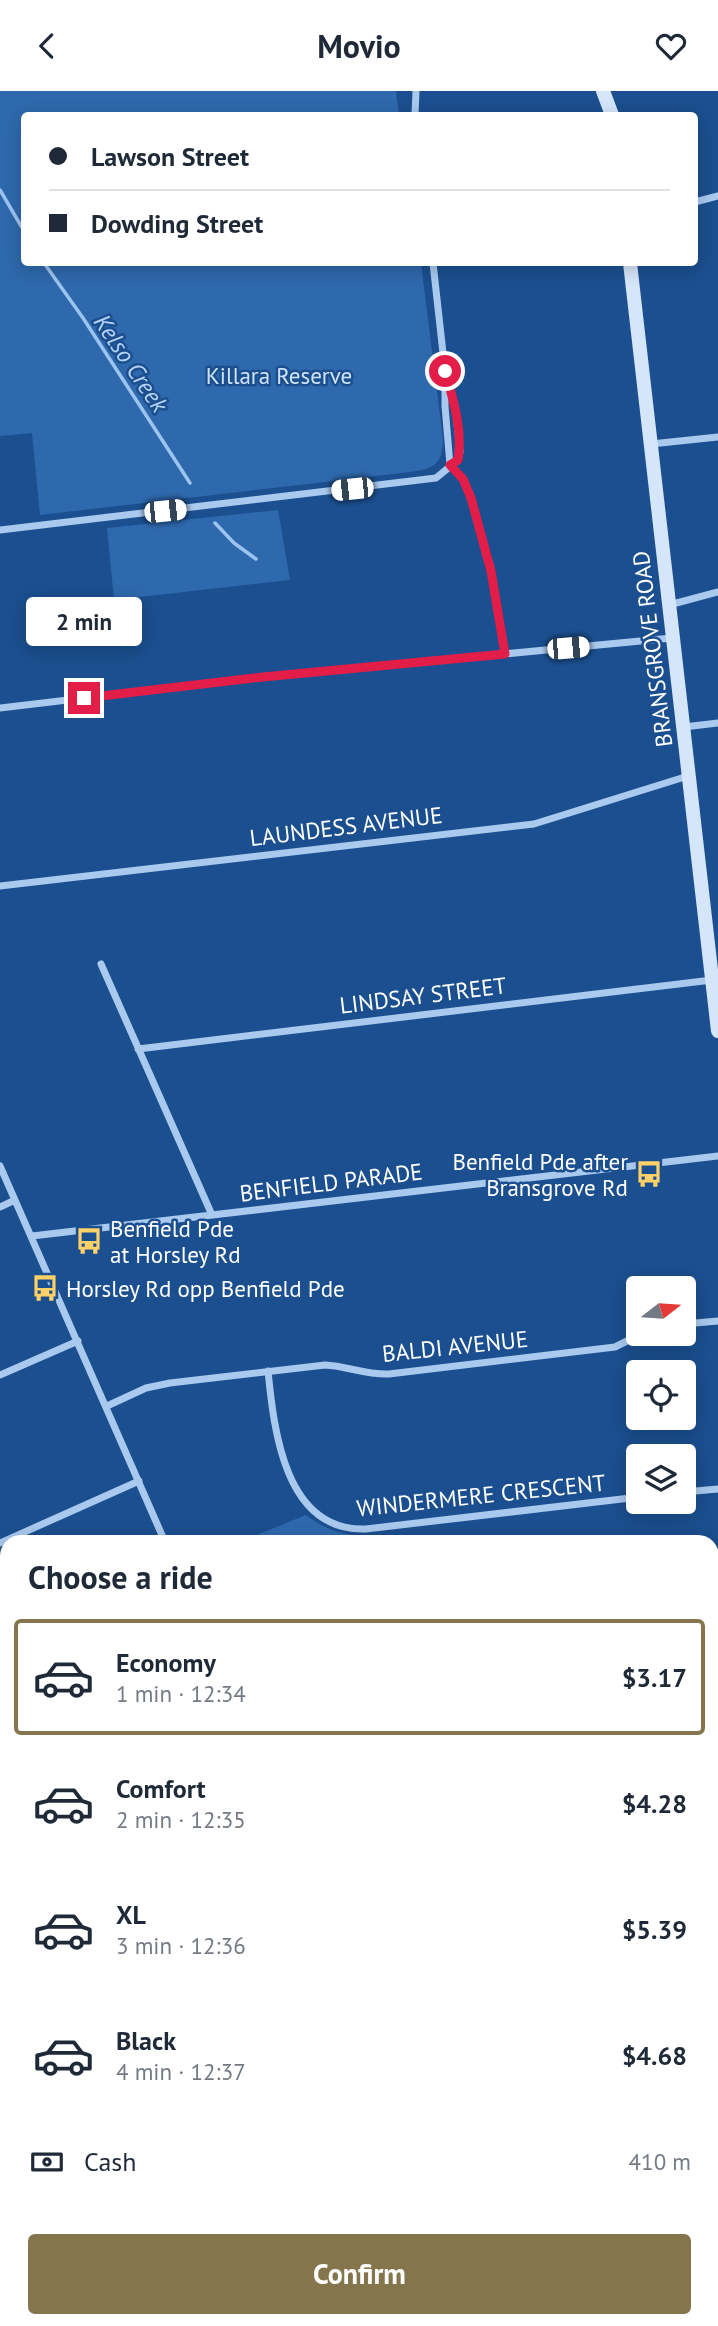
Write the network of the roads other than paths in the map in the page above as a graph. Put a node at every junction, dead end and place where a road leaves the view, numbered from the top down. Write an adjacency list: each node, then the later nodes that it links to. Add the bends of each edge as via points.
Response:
1 (415, 91): 4 (street)
2 (604, 91): 5 (main road)
3 (614, 91): 6 (main road)
4 (415, 112)
5 (612, 112)
6 (613, 112)
7 (718, 196): 8 (street)
8 (698, 201)
9 (433, 266): 13 (street)
10 (630, 266): 12 (main road, BRANSGROVE ROAD)
11 (718, 437): 12 (street)
12 (651, 444): 16 (main road, BRANSGROVE ROAD)
13 (450, 465): 14 (street, via 427,480); 18 (street, via 471,498 491,571)
14 (0, 530)
15 (718, 592): 16 (street)
16 (668, 605): 17 (main road, BRANSGROVE ROAD)
17 (672, 638): 18 (street); 21 (main road, BRANSGROVE ROAD)
18 (505, 654): 19 (street)
19 (0, 708)
20 (718, 723): 21 (street)
21 (684, 727): 22 (main road, BRANSGROVE ROAD)
22 (690, 775): 23 (street, LAUNDESS AVENUE, via 534,824); 25 (main road, BRANSGROVE ROAD)
23 (0, 885)
24 (101, 964): 27 (street)
25 (712, 980): 26 (main road, BRANSGROVE ROAD); 27 (street, LINDSAY STREET)
26 (718, 1031)
27 (138, 1049): 32 (street)
28 (718, 1156): 32 (street, BENFIELD PARADE)
29 (0, 1166): 30 (street)
30 (16, 1200): 31 (street); 33 (street)
31 (0, 1207)
32 (212, 1215): 33 (street, BENFIELD PARADE)
33 (32, 1236): 36 (street)
34 (718, 1321): 35 (street)
35 (696, 1323)
36 (78, 1341): 39 (street); 40 (street)
37 (626, 1342): 38 (street, BALDI AVENUE, via 615,1347 388,1374 370,1375 325,1365)
38 (268, 1371): 40 (street, BALDI AVENUE, via 158,1385); 44 (street, WINDERMERE CRESCENT, via 277,1440 293,1479 314,1512 334,1524 366,1529)
39 (0, 1375)
40 (107, 1406): 41 (street)
41 (139, 1481): 45 (street); 46 (street)
42 (718, 1489): 43 (street)
43 (696, 1491)
44 (626, 1499)
45 (16, 1535)
46 (162, 1535)

